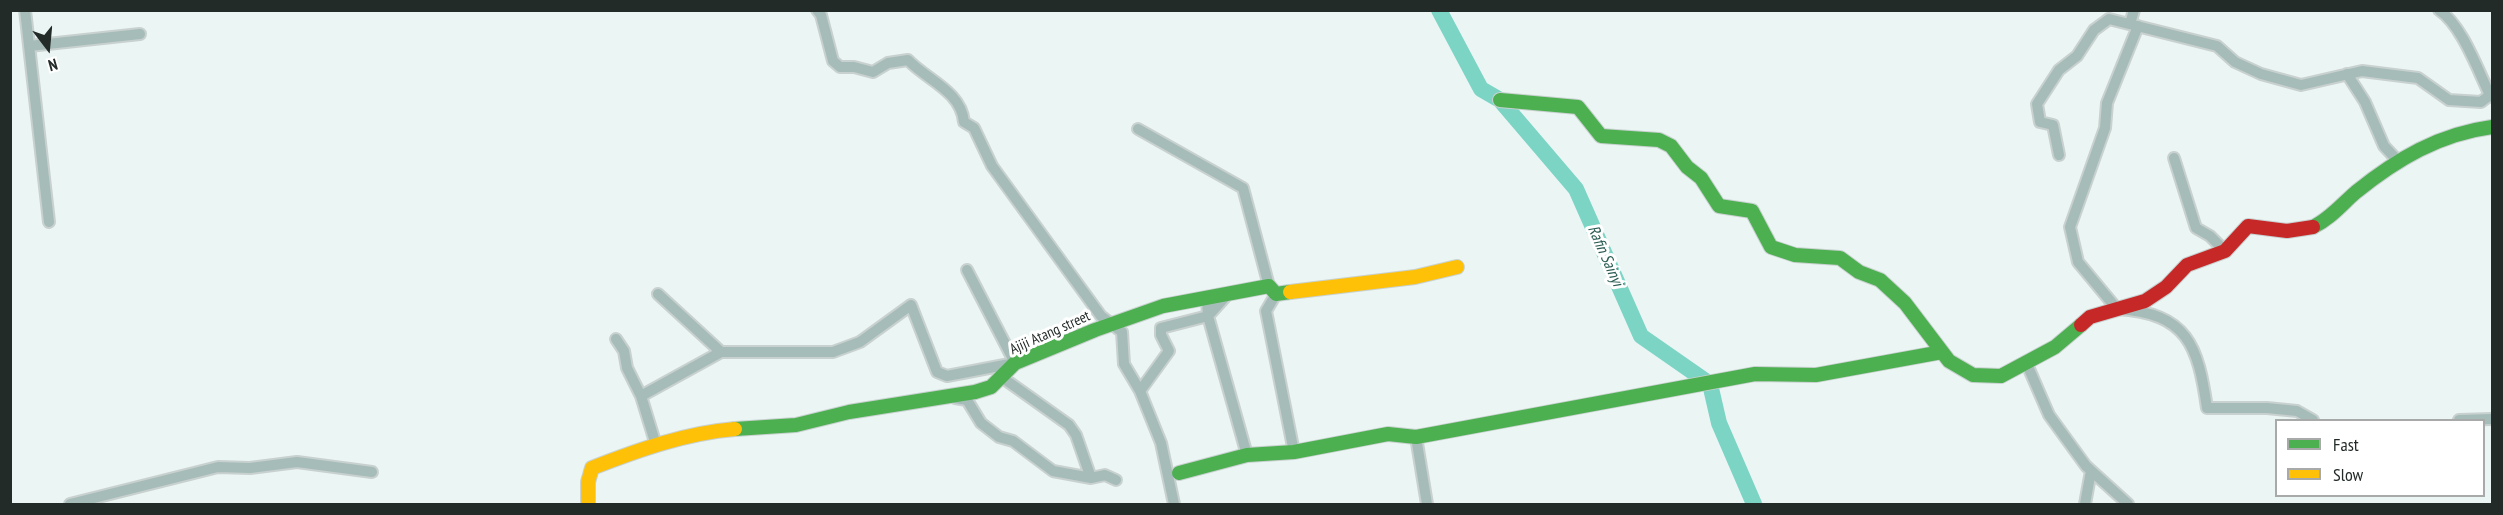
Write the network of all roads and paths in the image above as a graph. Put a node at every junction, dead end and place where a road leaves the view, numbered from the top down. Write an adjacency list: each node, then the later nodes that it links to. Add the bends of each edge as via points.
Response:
1 (25, 10): 7 (street)
2 (817, 10): 26 (street, via 833,61 840,68 873,72 888,63 908,60 921,74 938,81 963,112 964,122 974,128 992,166 1101,316)
3 (2134, 10): 5 (street)
4 (2439, 10): 9 (street, via 2465,43)
5 (2134, 25): 8 (street, via 2217,46 2235,62 2301,84); 13 (street, via 2109,19 2094,30 2076,56 2059,70 2037,104 2040,122 2053,125); 24 (street, via 2107,103 2105,128 2070,228 2078,262)
6 (140, 33): 7 (street)
7 (29, 46): 16 (street)
8 (2347, 74): 9 (street, via 2362,71 2418,78 2449,100 2481,102); 15 (street, via 2365,102 2384,146)
9 (2492, 96)
10 (1500, 100): 29 (street, via 1578,107 1601,136 1659,140 1671,146 1701,178 1719,206 1752,211 1771,247 1794,255 1840,258 1859,272 1880,280 1905,303)
11 (2493, 127): 15 (street, via 2471,129 2416,149)
12 (1138, 129): 20 (street, via 1243,188)
13 (2059, 155)
14 (2174, 158): 17 (street, via 2196,228)
15 (2398, 161): 17 (street, via 2315,227 2284,233 2248,226)
16 (49, 222)
17 (2225, 251): 24 (street, via 2187,266 2145,301)
18 (1457, 267): 20 (street, Ajiji Atang street, via 1415,277)
19 (967, 270): 30 (street)
20 (1272, 290): 22 (street, Ajiji Atang street); 39 (street, via 1266,311)
21 (658, 294): 28 (street)
22 (1227, 295): 23 (street, Ajiji Atang street); 25 (street)
23 (1207, 298): 25 (street); 26 (street, Ajiji Atang street, via 1163,306)
24 (2117, 309): 31 (street, via 2090,317 2055,347); 36 (street, via 2144,310 2176,327 2193,345 2207,408 2297,411)
25 (1208, 316): 33 (street, via 1161,328 1169,351); 40 (street)
26 (1112, 325): 30 (street, Ajiji Atang street); 33 (street, via 1122,332 1124,364)
27 (616, 339): 34 (street)
28 (721, 352): 30 (street, via 833,352 860,342 911,305 937,372 947,376); 34 (street)
29 (1942, 352): 31 (street, via 1949,361 1973,375 2001,376); 37 (street, via 1816,375 1755,374)
30 (1015, 363): 32 (street, Ajiji Atang street)
31 (2026, 363): 41 (street, via 2049,415)
32 (1003, 378): 35 (street, Ajiji Atang street, via 983,390); 44 (street, via 1069,425)
33 (1140, 391): 48 (street, via 1161,442)
34 (641, 396): 38 (street)
35 (943, 397): 38 (street, Ajiji Atang street, via 796,425 710,431); 44 (street, via 967,400 981,423 1053,471)
36 (2311, 419)
37 (1416, 437): 39 (street, via 1388,434); 49 (street)
38 (656, 445): 47 (street, Ajiji Atang street, via 592,468)
39 (1294, 452): 40 (street)
40 (1247, 455): 43 (street)
41 (2091, 471): 50 (street); 51 (street)
42 (372, 472): 46 (street, via 297,462 250,468 218,467)
43 (1179, 473)
44 (1091, 478): 45 (street, via 1105,475)
45 (1116, 480)
46 (70, 504)
47 (588, 504)
48 (1174, 504)
49 (1427, 504)
50 (2085, 504)
51 (2128, 504)

